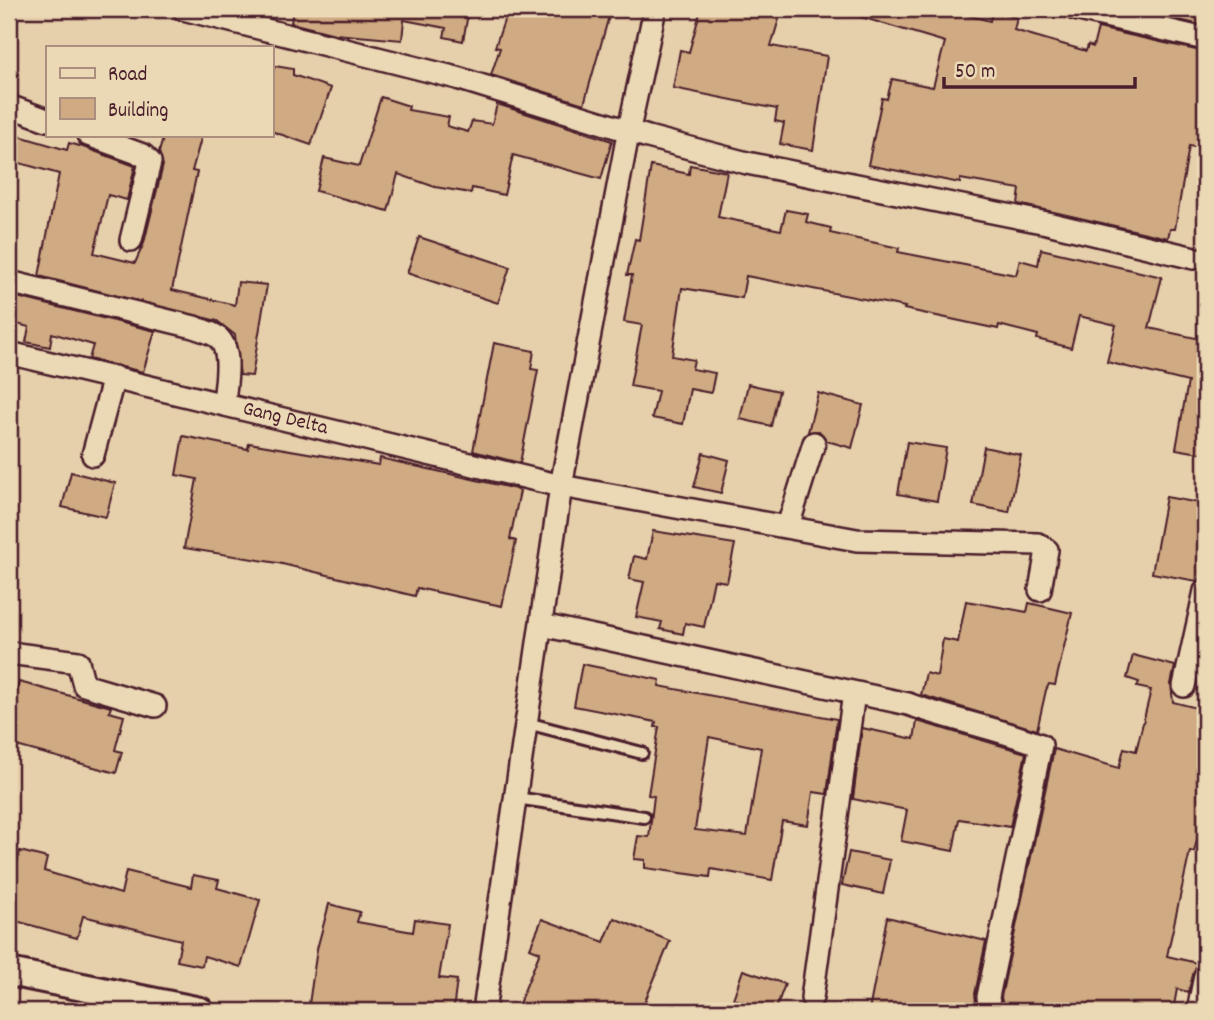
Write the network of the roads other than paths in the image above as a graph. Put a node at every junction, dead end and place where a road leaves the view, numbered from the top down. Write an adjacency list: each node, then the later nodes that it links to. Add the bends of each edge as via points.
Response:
1 (183, 9): 7 (street, via 457,78)
2 (655, 9): 7 (street)
3 (1075, 9): 4 (street)
4 (1205, 39)
5 (9, 106): 6 (street)
6 (46, 120)
7 (628, 129): 10 (street, via 747,163 1047,223); 17 (street)
8 (91, 136): 9 (street, via 143,155 150,162)
9 (131, 240)
10 (1194, 258)
11 (9, 282): 14 (street, via 194,327 217,337 226,359)
12 (9, 353): 13 (street, Gang Delta)
13 (114, 377): 14 (street, Gang Delta); 16 (street)
14 (224, 403): 17 (street, Gang Delta)
15 (814, 443): 18 (street)
16 (93, 455)
17 (561, 486): 18 (street, Gang Delta); 21 (street)
18 (788, 526): 19 (street, Gang Delta, via 857,540 1038,544 1047,550)
19 (1040, 590)
20 (1205, 591): 23 (street)
21 (542, 625): 24 (street); 26 (street)
22 (9, 653): 25 (street, via 78,662 84,685)
23 (1184, 686)
24 (854, 692): 32 (street); 35 (street, via 1013,733 1041,745)
25 (155, 706)
26 (527, 723): 27 (lane); 28 (street)
27 (642, 753)
28 (516, 798): 29 (lane); 34 (street)
29 (644, 817)
30 (9, 972): 33 (street)
31 (1205, 976): 36 (street)
32 (812, 998)
33 (200, 1011)
34 (484, 1011)
35 (989, 1011)
36 (1198, 1011)

